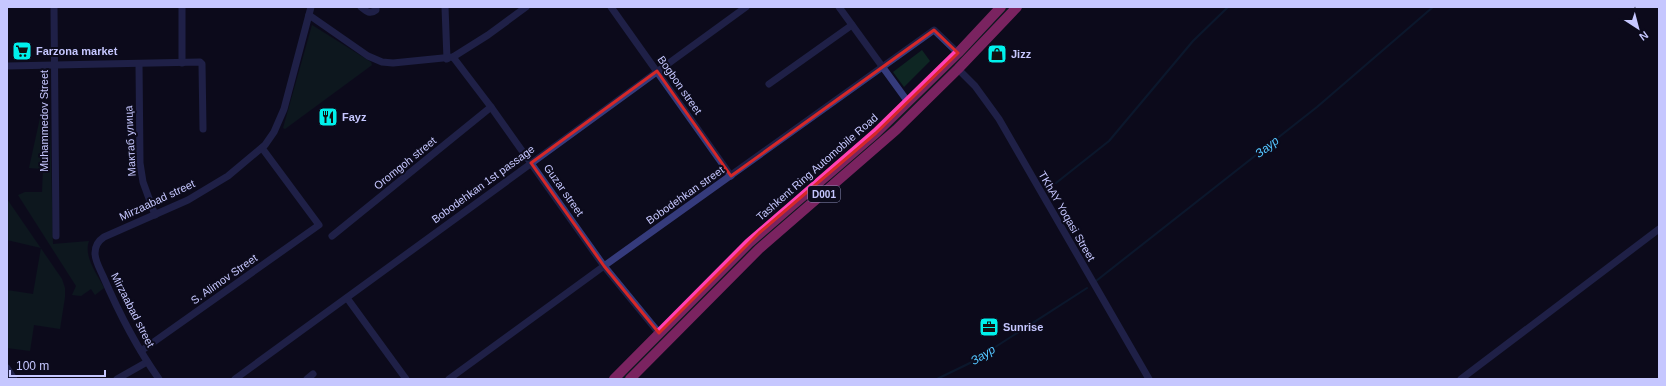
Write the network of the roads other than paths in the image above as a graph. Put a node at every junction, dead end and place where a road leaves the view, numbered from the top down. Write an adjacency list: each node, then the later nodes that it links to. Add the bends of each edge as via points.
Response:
1 (54, 7): 20 (street, Muhammedov Street)
2 (182, 7): 17 (street)
3 (311, 7): 13 (street, Mirzaаbаd street)
4 (361, 7): 5 (street, via 368,13 372,13)
5 (376, 7)
6 (446, 7): 16 (street)
7 (526, 7): 16 (street, via 488,35)
8 (611, 7): 23 (street, Bogbon street)
9 (746, 7): 23 (street, Bobodehkan 1st passage)
10 (839, 7): 14 (street)
11 (1001, 7): 15 (highway, Tashkent Ring Automobile Road / D001)
12 (1016, 7): 22 (highway, D001)
13 (309, 15): 16 (street, via 368,56 382,62); 28 (street, Mirzaаbаd street, via 284,109 274,132)
14 (852, 25): 21 (street); 24 (street)
15 (958, 53): 21 (street, Bobodehkan street, via 934,30); 25 (highway, Tashkent Ring Automobile Road / D001)
16 (450, 58): 26 (street, Guzar street)
17 (182, 63): 18 (street); 27 (street, via 202,64)
18 (139, 64): 20 (street); 33 (street, Мактаб улица, via 140,163 143,182)
19 (7, 66): 20 (street)
20 (55, 66): 35 (street, Muhammedov Street)
21 (883, 68): 25 (street); 30 (street, Bobodehkan street)
22 (958, 70): 32 (highway, D001); 52 (street, TKhAY Yoqasi Street, via 975,86 998,119)
23 (657, 71): 29 (street, Bobodehkan 1st passage); 30 (street, Bogbon street)
24 (769, 84)
25 (908, 102): 31 (highway, Tashkent Ring Automobile Road / D001)
26 (491, 107): 29 (street, Guzar street); 36 (street, Oromgoh street)
27 (203, 129)
28 (262, 148): 33 (street, Mirzaаbаd street, via 228,176 188,200); 41 (street, S. Alimov Street, via 319,225)
29 (531, 163): 38 (street, Guzar street); 39 (street, Bobodehkan 1st passage)
30 (731, 176): 38 (street, Bobodehkan street)
31 (824, 178): 32 (highway); 40 (highway, Tashkent Ring Automobile Road / D001, via 759,233)
32 (832, 188): 51 (highway, D001, via 759,249)
33 (155, 215): 37 (street, Mirzaаbаd street, via 104,237)
34 (1659, 229): 53 (street)
35 (56, 236)
36 (332, 236)
37 (96, 247): 41 (street, Mirzaabad street, via 96,257 109,290)
38 (604, 266): 40 (street, Guzar street); 49 (street, Bobodehkan street)
39 (347, 298): 47 (street, Bobodehkan 1st passage); 48 (street)
40 (659, 334): 50 (highway, Tashkent Ring Automobile Road / D001)
41 (141, 351): 42 (street, Mirzaabad street)
42 (147, 362): 45 (street); 46 (street, Mirzaabad street)
43 (7, 368): 44 (street)
44 (14, 379)
45 (118, 379)
46 (159, 379)
47 (235, 379)
48 (406, 379)
49 (450, 379)
50 (614, 379)
51 (630, 379)
52 (1149, 379)
53 (1460, 379)

